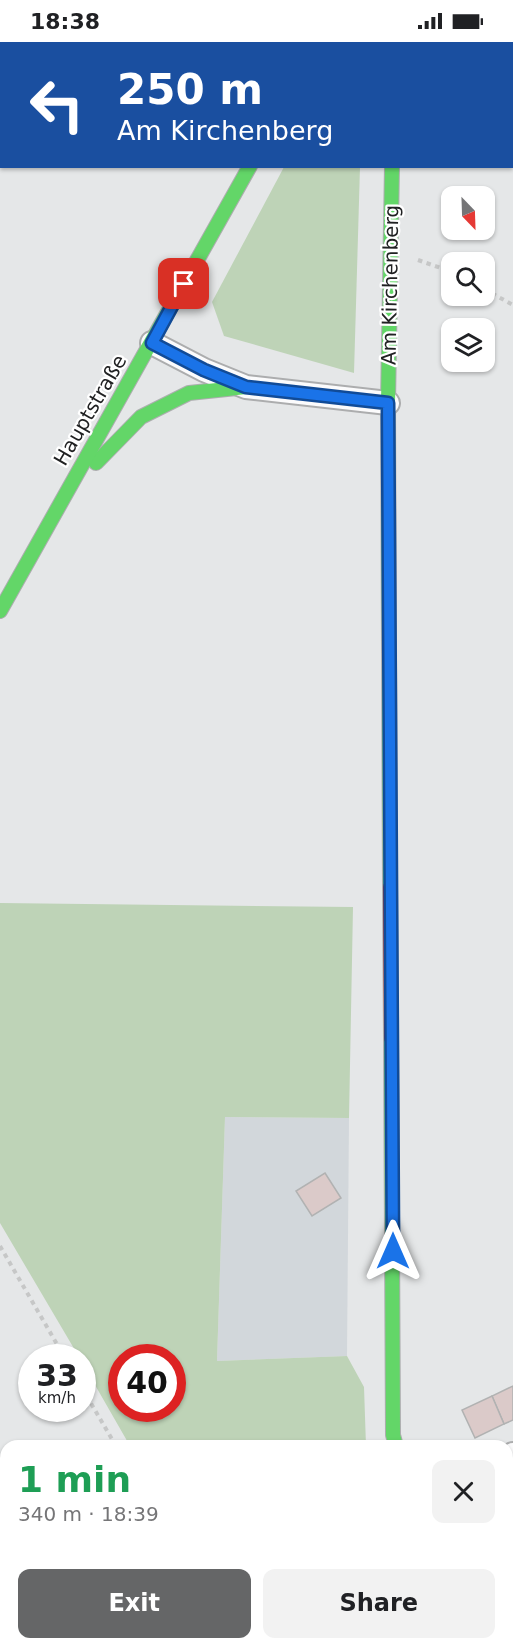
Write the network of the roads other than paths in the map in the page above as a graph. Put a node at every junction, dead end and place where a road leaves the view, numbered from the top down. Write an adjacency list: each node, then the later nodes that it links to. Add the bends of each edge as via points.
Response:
1 (249, 168): 3 (street, Hauptstraße)
2 (392, 168): 5 (street, Am Kirchenberg)
3 (152, 343): 4 (street); 6 (street, Hauptstraße)
4 (246, 387): 5 (street); 6 (street, via 189,393 141,417)
5 (388, 403): 8 (street, Am Kirchenberg)
6 (63, 496): 7 (street, Hauptstraße)
7 (0, 611)
8 (394, 1440)

